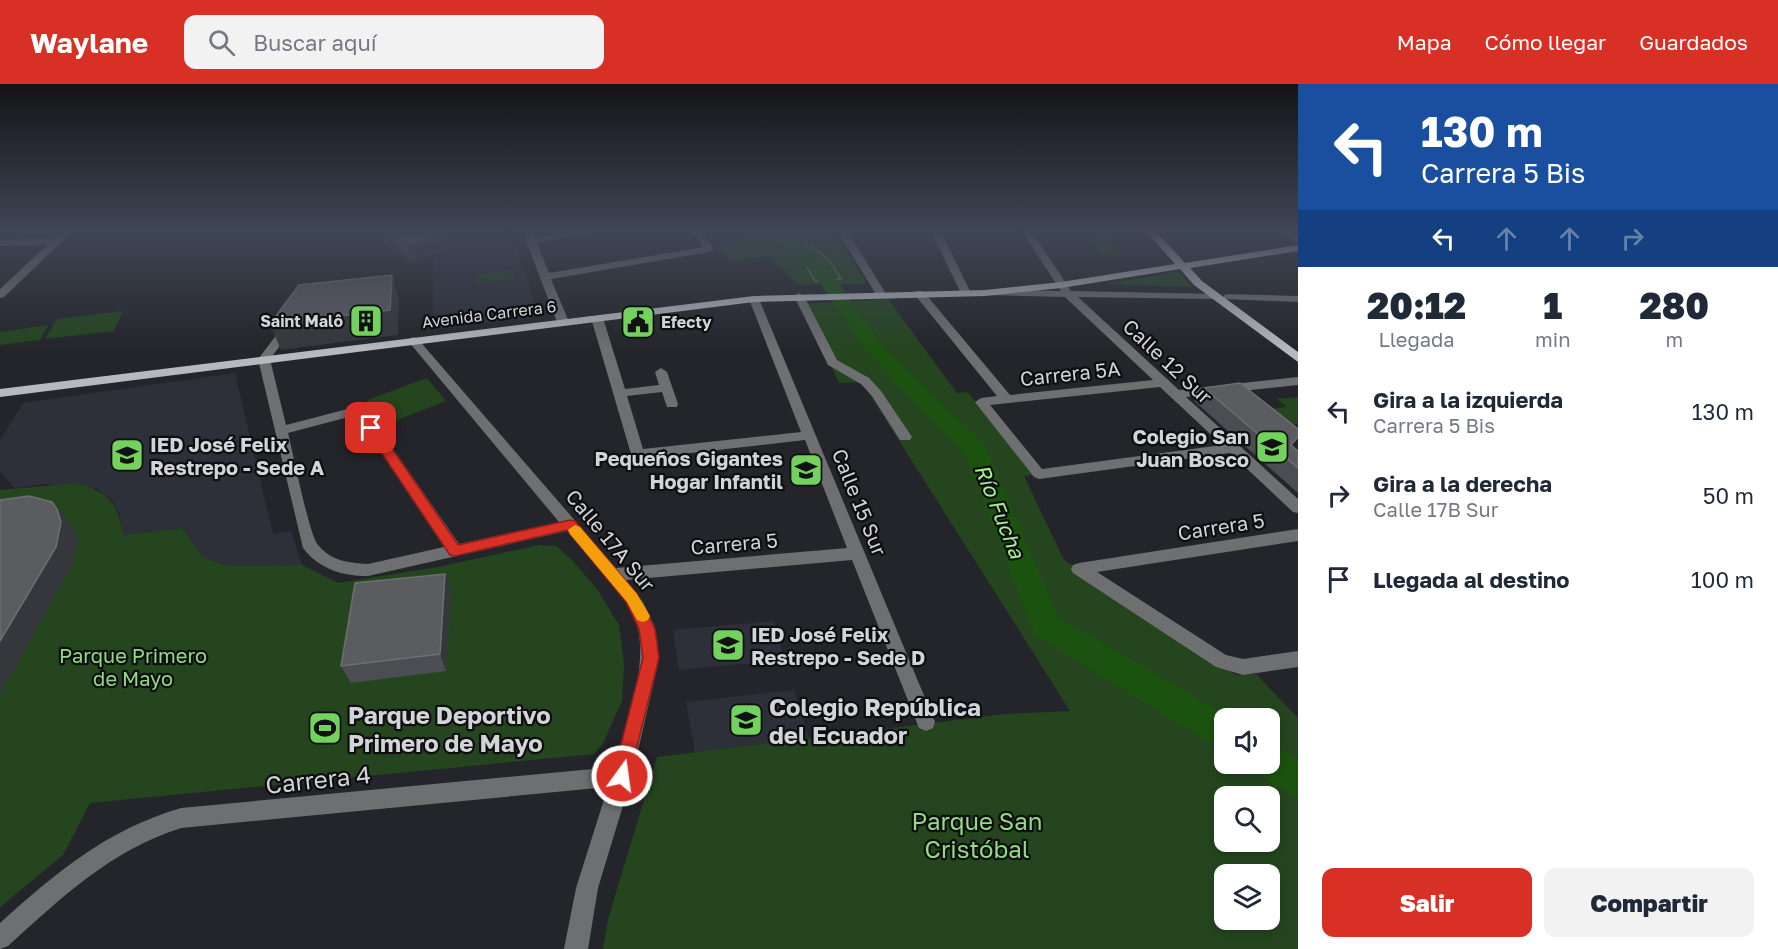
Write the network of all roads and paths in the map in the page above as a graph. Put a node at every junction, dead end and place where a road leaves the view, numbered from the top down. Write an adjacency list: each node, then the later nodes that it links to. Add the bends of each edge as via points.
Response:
1 (26, 270): 15 (street)
2 (542, 270): 9 (street)
3 (584, 270): 9 (street)
4 (866, 270): 14 (street)
5 (955, 270): 12 (street)
6 (1052, 270): 10 (street, Calle 12 Sur)
7 (1165, 270): 10 (main road)
8 (1190, 270): 17 (main road, via 1198,283)
9 (545, 277): 22 (street)
10 (1065, 290): 13 (street); 17 (street); 29 (street, Calle 12 Sur)
11 (919, 293): 12 (main road, Avenida Carrera 6); 14 (main road, Avenida Carrera 6); 34 (street)
12 (966, 293): 13 (main road, Avenida Carrera 6)
13 (985, 293)
14 (880, 294): 16 (main road, Avenida Carrera 6)
15 (0, 295)
16 (799, 296): 18 (main road, Avenida Carrera 6); 38 (street, via 832,362 865,381)
17 (1221, 297): 19 (street); 24 (main road); 25 (main road)
18 (754, 298): 21 (main road, Avenida Carrera 6); 37 (street, Calle 15 Sur)
19 (1298, 299)
20 (296, 316): 26 (street)
21 (597, 318): 22 (main road, Avenida Carrera 6); 32 (street)
22 (563, 322): 23 (main road, Avenida Carrera 6)
23 (413, 340): 26 (main road, Avenida Carrera 6); 41 (street, Calle 17A Sur)
24 (1298, 349)
25 (1298, 358)
26 (264, 359): 31 (main road, Avenida Carrera 6); 36 (street)
27 (661, 372): 30 (street)
28 (1298, 381): 33 (street)
29 (1163, 383): 33 (street, Calle 12 Sur); 34 (street, Carrera 5A)
30 (666, 388): 32 (street); 35 (street)
31 (0, 393)
32 (619, 393): 37 (street, via 638,454)
33 (1175, 394): 39 (street, Calle 12 Sur)
34 (1007, 400): 39 (street, Carrera 5A, via 981,402 1038,474)
35 (672, 404)
36 (281, 431): 43 (street, via 359,410); 43 (street, via 308,544 316,555 335,566 368,570)
37 (810, 435): 44 (street, Calle 15 Sur)
38 (905, 437)
39 (1234, 448): 40 (street, Calle 12 Sur)
40 (1298, 508)
41 (570, 525): 43 (street); 45 (street, Calle 17A Sur)
42 (1298, 535): 46 (street, Carrera 5, via 1079,569 1222,662 1243,667)
43 (455, 551)
44 (859, 553): 45 (street, Carrera 5); 47 (street, Calle 15 Sur)
45 (612, 575): 48 (street, Calle 17A Sur, via 638,608 650,643 649,666)
46 (1298, 659)
47 (926, 722)
48 (622, 776): 49 (street, Carrera 4, via 181,818 142,830 103,852); 50 (street, Calle 17A Sur, via 587,888)
49 (0, 938)
50 (576, 949)

